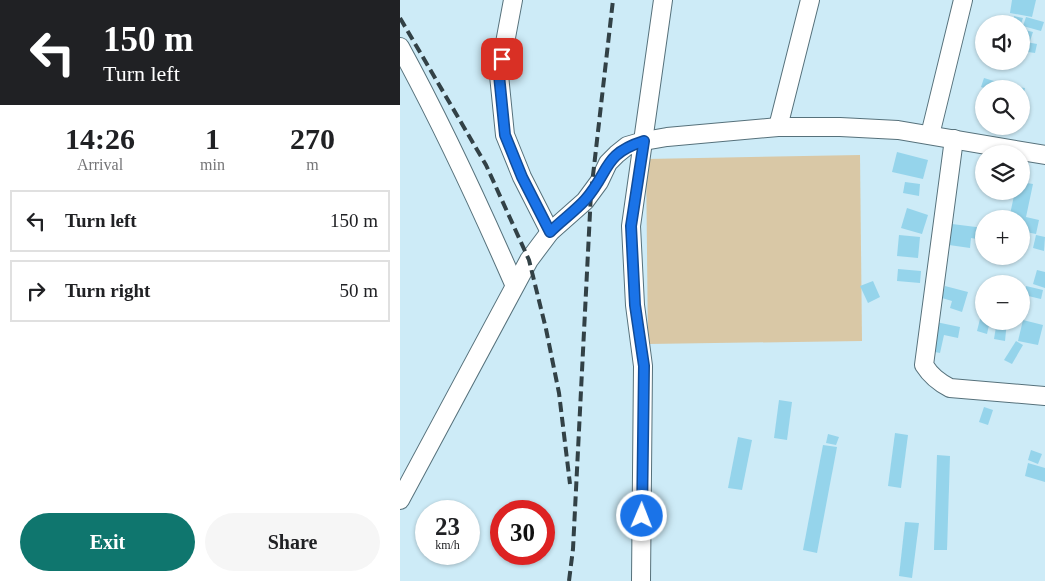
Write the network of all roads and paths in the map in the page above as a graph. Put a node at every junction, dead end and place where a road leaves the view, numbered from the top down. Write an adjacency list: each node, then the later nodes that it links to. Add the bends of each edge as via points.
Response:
1 (513, 0): 11 (street, via 499,75 505,135)
2 (663, 0): 9 (street)
3 (810, 0): 6 (street)
4 (963, 0): 7 (street)
5 (400, 47): 12 (street, via 476,198)
6 (778, 127): 7 (street, via 898,130); 9 (street)
7 (930, 135): 8 (street)
8 (954, 139): 10 (street); 13 (street, via 924,365 938,382 950,388)
9 (644, 141): 11 (street, via 627,146 617,154 585,201); 15 (street, via 631,226 635,305 644,366)
10 (1045, 155)
11 (550, 232): 12 (street)
12 (514, 284): 14 (street)
13 (1045, 396)
14 (400, 500)
15 (641, 581)

